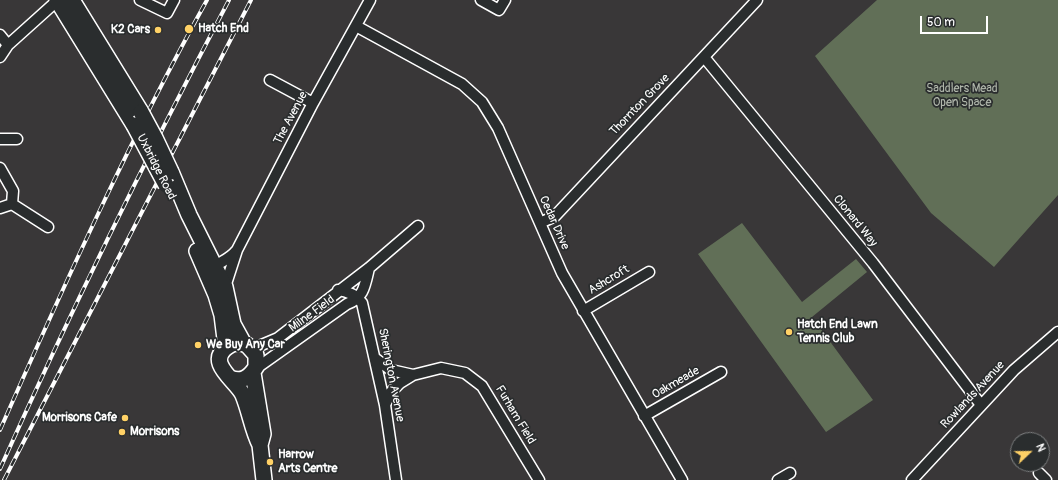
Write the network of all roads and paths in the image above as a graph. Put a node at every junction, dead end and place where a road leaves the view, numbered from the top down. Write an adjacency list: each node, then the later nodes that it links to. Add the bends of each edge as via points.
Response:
1 (58, 0): 11 (street); 15 (main road, Uxbridge Road)
2 (72, 0): 15 (main road, Uxbridge Road)
3 (140, 0): 4 (street, via 167,13)
4 (174, 0)
5 (370, 0): 9 (street, The Avenue)
6 (481, 0): 7 (street, via 499,10)
7 (505, 0)
8 (757, 0): 13 (street, Thornton Grove)
9 (356, 26): 16 (street, The Avenue); 22 (street, Cedar Drive, via 462,84 482,102 498,128)
10 (0, 35): 11 (street)
11 (8, 45): 12 (street)
12 (0, 57)
13 (704, 57): 22 (street, Thornton Grove, via 555,216); 42 (street, Clonard Way, via 873,264)
14 (269, 79): 16 (street)
15 (124, 97): 27 (main road, Uxbridge Road, bridge, via 155,138 169,179 189,215)
16 (313, 103): 25 (street, The Avenue)
17 (0, 139): 18 (street)
18 (17, 139)
19 (0, 168): 20 (street, via 13,191)
20 (12, 204): 21 (street); 24 (street)
21 (0, 208)
22 (540, 223): 32 (street, Cedar Drive, via 562,273)
23 (418, 226): 26 (street, Milne Field)
24 (48, 227)
25 (237, 250): 27 (street, The Avenue, via 231,258); 29 (street, The Avenue)
26 (368, 268): 30 (street, Milne Field); 31 (street)
27 (211, 270): 29 (main road, Uxbridge Road); 35 (main road, Uxbridge Road, via 222,315)
28 (649, 272): 32 (street, Ashcroft)
29 (225, 287): 34 (main road, Uxbridge Road, via 233,324)
30 (338, 290): 31 (street); 34 (street, Milne Field, via 278,338)
31 (359, 298): 36 (street, Sherington Avenue); 37 (street, Milne Field, via 347,304)
32 (583, 311): 43 (street, Cedar Drive)
33 (1058, 332): 42 (street, Rowlands Avenue, via 1014,370)
34 (248, 346): 35 (main road, via 234,343); 37 (main road, Uxbridge Road, via 257,361)
35 (226, 347): 40 (main road, Uxbridge Road, via 221,354 220,363 225,375)
36 (376, 359): 39 (street, Furham Field, via 391,370); 41 (street, Sherington Avenue)
37 (254, 372): 40 (main road, via 241,380); 44 (main road, Uxbridge Road, via 263,434)
38 (721, 372): 43 (street, Oakmeade)
39 (413, 375): 41 (street, Furham Field, via 391,392); 48 (street, Furham Field, via 441,368 465,373 482,386)
40 (230, 378): 44 (main road, Uxbridge Road, via 243,396 254,434)
41 (385, 405): 47 (street, Sherington Avenue)
42 (981, 405): 51 (street, Rowlands Avenue)
43 (644, 416): 49 (street, Cedar Drive)
44 (260, 445): 46 (main road, Uxbridge Road)
45 (790, 473): 50 (street)
46 (264, 480)
47 (396, 480)
48 (539, 480)
49 (682, 480)
50 (778, 480)
51 (912, 480)

